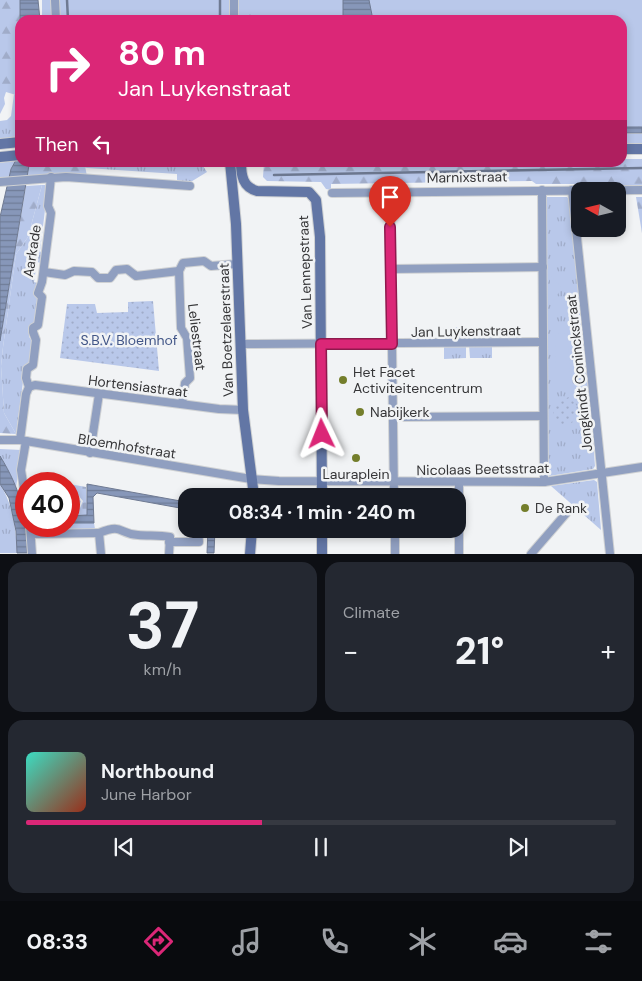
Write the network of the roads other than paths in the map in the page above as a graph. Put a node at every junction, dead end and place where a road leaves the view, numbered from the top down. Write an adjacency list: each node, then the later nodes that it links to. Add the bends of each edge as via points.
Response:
1 (56, 0): 3 (street)
2 (234, 0): 4 (street)
3 (56, 15)
4 (234, 15)
5 (15, 142): 6 (street)
6 (0, 144)
7 (642, 149): 8 (street)
8 (627, 150)
9 (627, 154): 10 (street)
10 (642, 154)
11 (15, 155): 12 (street)
12 (0, 157)
13 (231, 167): 25 (street, Van Boetzelaerstraat)
14 (241, 167): 18 (street, via 245,184)
15 (51, 177): 16 (street); 17 (street); 31 (street, Aarkade, via 48,206 51,213)
16 (3, 182)
17 (190, 186)
18 (251, 189): 25 (street); 34 (street, Van Lennepstraat, via 309,192 314,197 320,237)
19 (542, 190): 20 (street, Marnixstraat); 23 (street, Marnixstraat); 28 (street)
20 (571, 190)
21 (626, 190): 22 (street, Marnixstraat)
22 (642, 190)
23 (390, 192): 24 (street, Marnixstraat); 29 (street)
24 (332, 193)
25 (234, 201): 27 (street, Van Boetzelaerstraat)
26 (577, 238): 47 (street, Jongkindt Coninckstraat)
27 (237, 264): 30 (street, via 183,263); 33 (street, Van Boetzelaerstraat)
28 (542, 267): 29 (street); 32 (street)
29 (390, 269): 35 (street)
30 (179, 271): 31 (street, via 136,276 127,269 116,270 110,278 98,278 92,272 74,271 65,275); 38 (street, Leliestraat, via 182,328 187,338 190,378 185,382)
31 (44, 272): 36 (street, Aarkade, via 38,293 42,297 38,325 32,332 36,340 33,365 27,369)
32 (543, 342): 35 (street, Jan Luykenstraat); 40 (street)
33 (240, 344): 34 (street, Jan Luykenstraat); 39 (street, Van Boetzelaerstraat)
34 (321, 344): 35 (street, Jan Luykenstraat); 49 (street, Van Lennepstraat)
35 (392, 344): 41 (street)
36 (29, 387): 37 (street, Hortensiastraat, via 35,385); 43 (street, Aarkade)
37 (99, 394): 38 (street, Hortensiastraat); 44 (street)
38 (182, 404): 39 (street, Hortensiastraat)
39 (244, 410): 48 (street, Van Boetzelaerstraat)
40 (544, 416): 41 (street); 50 (street)
41 (393, 417): 51 (street)
42 (0, 440): 43 (street, Bloemhofstraat)
43 (23, 440): 44 (street, Bloemhofstraat); 46 (street, Aarkade)
44 (90, 453): 48 (street, Bloemhofstraat)
45 (642, 467): 47 (street, Nicolaas Beetsstraat)
46 (21, 472)
47 (602, 473): 50 (street, Nicolaas Beetsstraat); 73 (street, Jongkindt Coninckstraat)
48 (251, 479): 49 (street); 53 (street, Van Boetzelaerstraat)
49 (322, 482): 51 (street); 54 (street, Van Lennepstraat)
50 (544, 482): 52 (street, Nicolaas Beetsstraat)
51 (394, 483): 52 (street, Nicolaas Beetsstraat); 55 (street)
52 (459, 483): 71 (street)
53 (253, 488)
54 (322, 488)
55 (394, 488)
56 (570, 510): 72 (street)
57 (80, 532): 58 (street)
58 (99, 533): 64 (street, via 113,527 138,535 170,537); 66 (street)
59 (31, 537): 65 (street)
60 (198, 538): 64 (street, via 198,542)
61 (251, 538): 68 (street)
62 (322, 538): 69 (street)
63 (395, 538): 70 (street)
64 (170, 542): 67 (street)
65 (32, 554)
66 (101, 554)
67 (169, 554)
68 (250, 554)
69 (322, 554)
70 (395, 554)
71 (459, 554)
72 (531, 554)
73 (610, 554)

